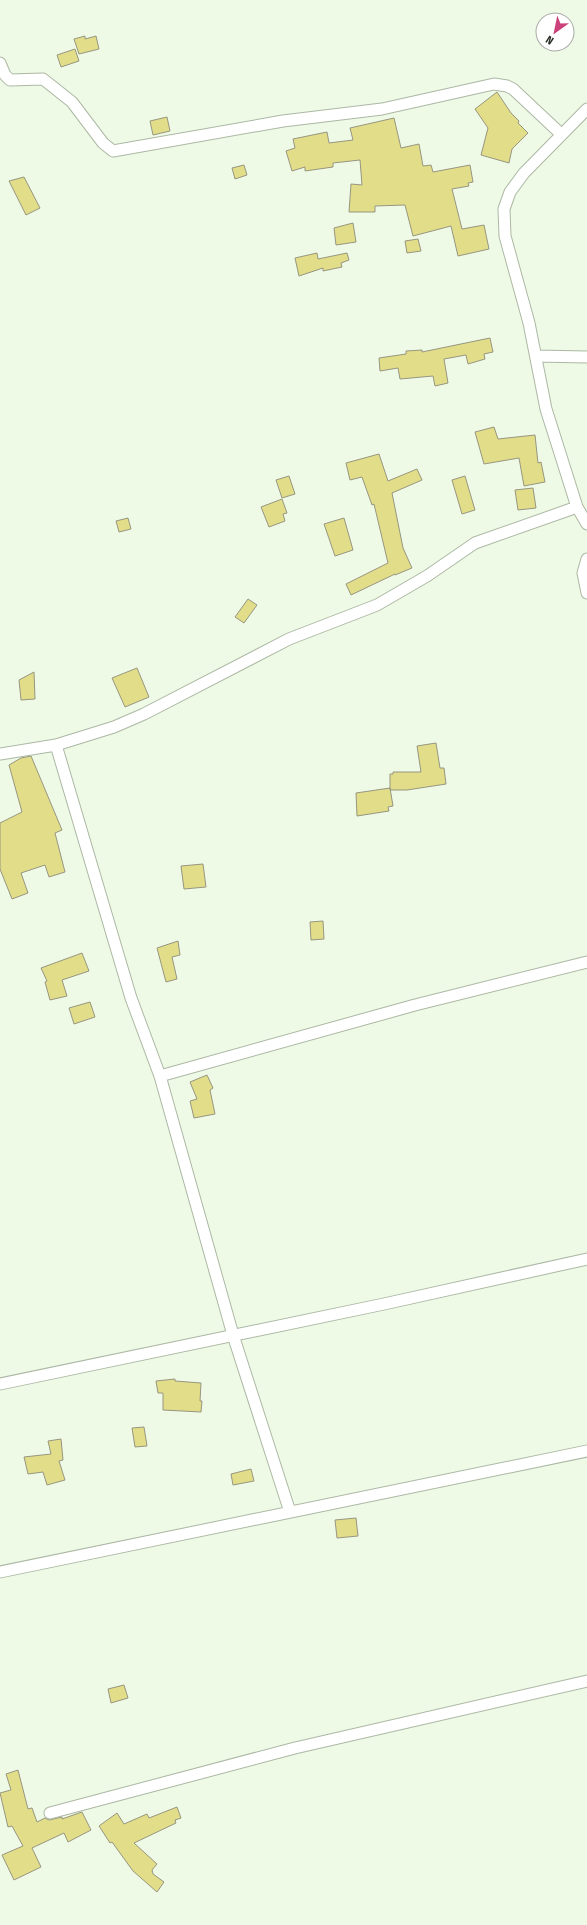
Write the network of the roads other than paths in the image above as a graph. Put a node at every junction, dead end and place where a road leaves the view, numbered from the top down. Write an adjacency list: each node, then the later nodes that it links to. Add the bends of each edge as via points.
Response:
1 (0, 63): 3 (street, via 10,80 43,79 56,88 72,102 103,143 114,151 283,121 382,109 494,84 513,89)
2 (587, 110): 3 (street)
3 (561, 134): 4 (street, via 524,173 510,192 504,209 505,236 530,323)
4 (536, 356): 5 (street); 6 (street, via 546,409)
5 (587, 357)
6 (577, 507): 7 (street); 10 (street, via 475,543 427,576 377,605 289,639 144,714 114,727)
7 (587, 524)
8 (587, 559): 9 (street, via 583,573)
9 (587, 593)
10 (56, 745): 11 (street); 13 (street, via 131,998)
11 (0, 754)
12 (587, 962): 13 (street, via 415,1005)
13 (160, 1076): 15 (street)
14 (587, 1259): 15 (street)
15 (233, 1335): 16 (street); 18 (street)
16 (0, 1384)
17 (587, 1451): 18 (street)
18 (290, 1512): 19 (street)
19 (0, 1572)
20 (587, 1681): 21 (street, via 295,1748)
21 (50, 1813)

